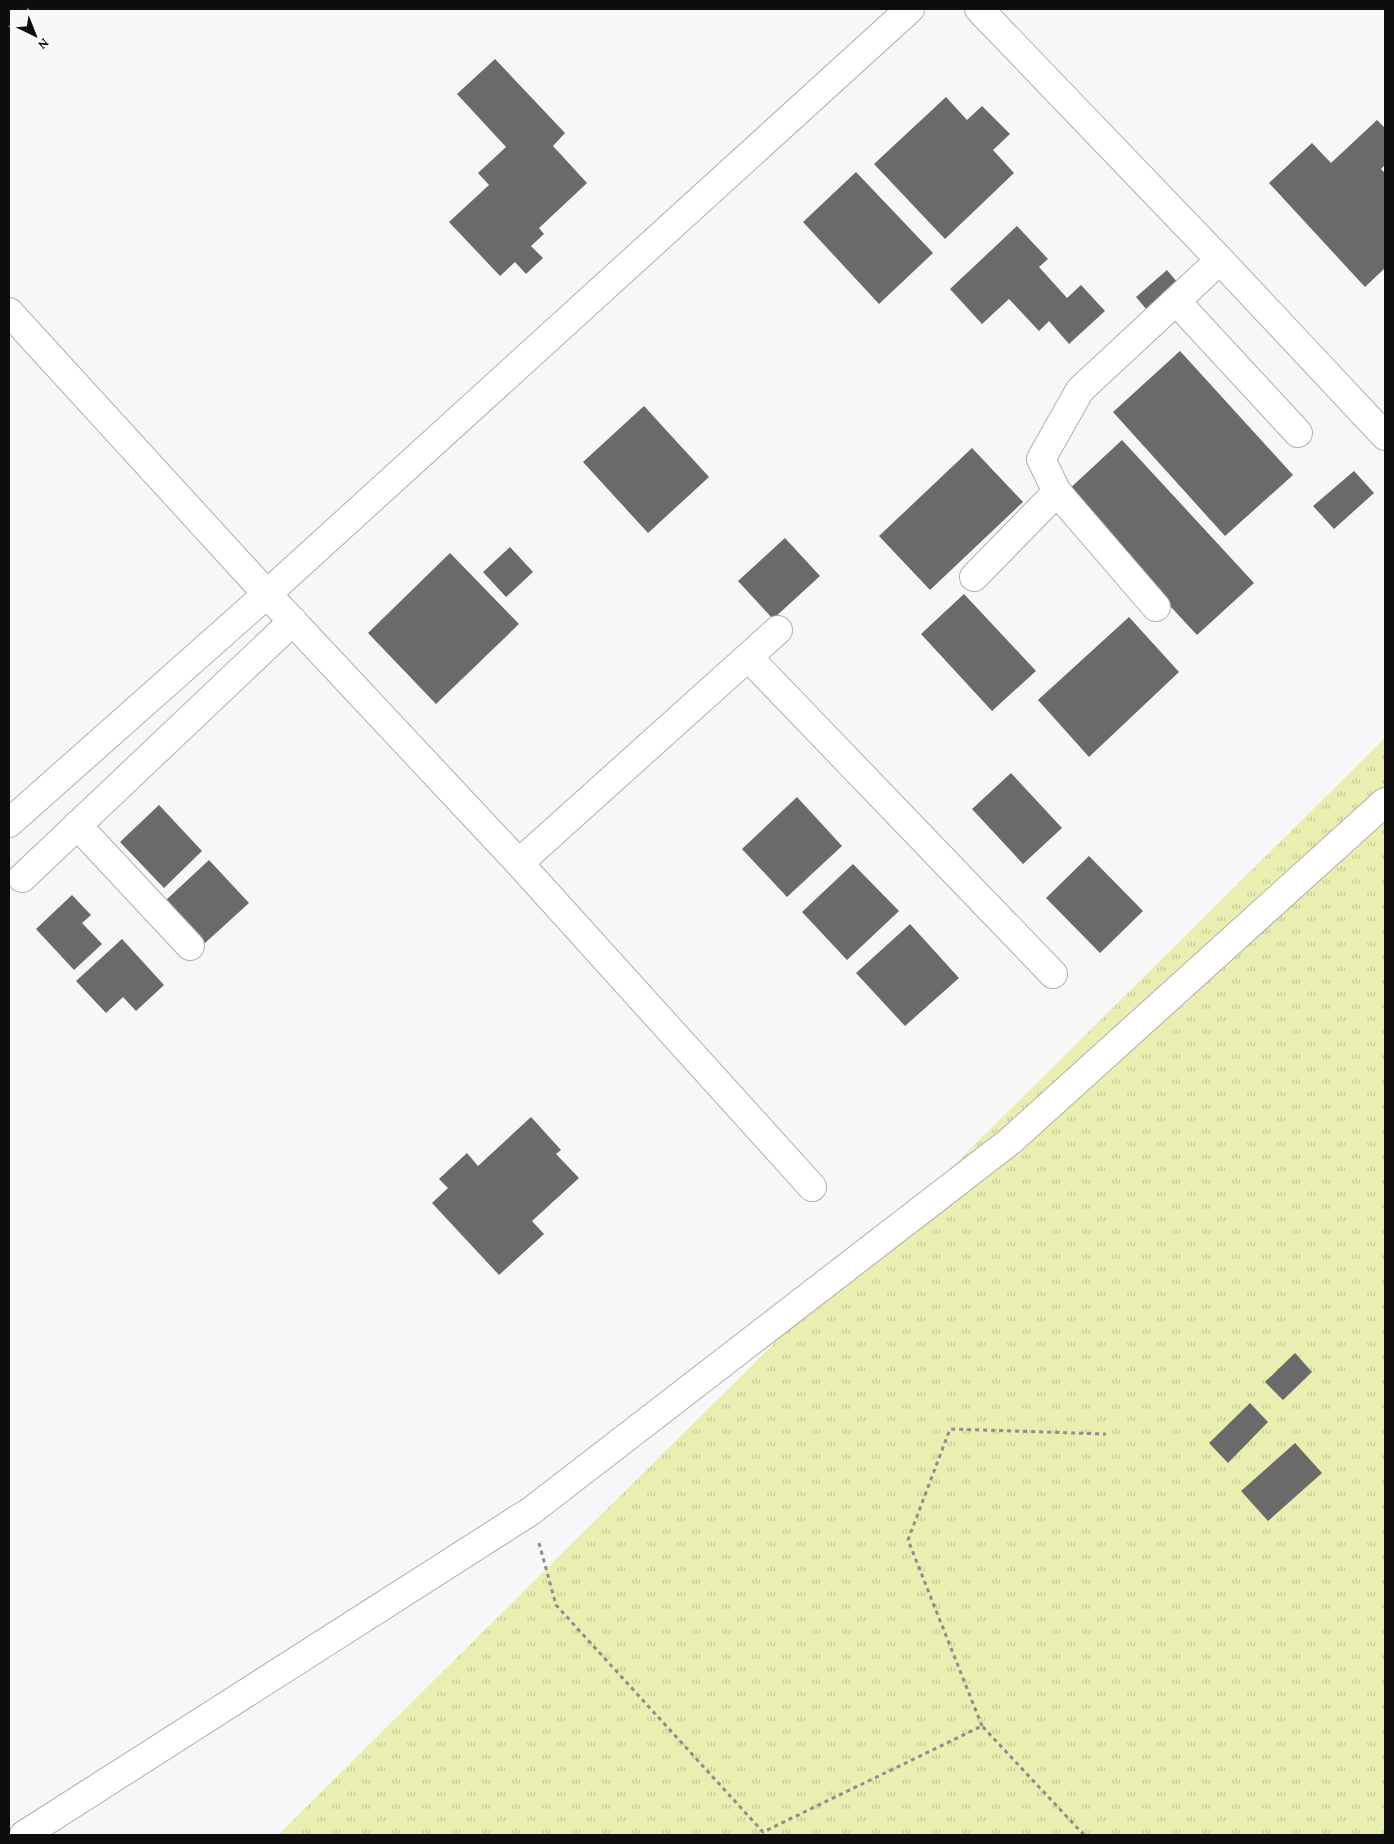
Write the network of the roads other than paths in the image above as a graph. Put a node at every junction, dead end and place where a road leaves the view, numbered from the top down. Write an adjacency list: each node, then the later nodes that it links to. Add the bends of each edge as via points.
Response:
1 (910, 9): 10 (street)
2 (979, 9): 3 (street)
3 (1220, 260): 4 (street); 7 (street)
4 (1176, 301): 6 (street); 8 (street, via 1080,390 1041,459)
5 (9, 312): 10 (street)
6 (1298, 433)
7 (1385, 436)
8 (1057, 492): 9 (street); 11 (street)
9 (974, 577)
10 (267, 594): 12 (street); 16 (street)
11 (1156, 608)
12 (293, 621): 17 (street); 18 (street)
13 (778, 630): 14 (street)
14 (748, 657): 18 (street); 21 (street)
15 (1385, 802): 23 (street, via 1009,1142 531,1511)
16 (9, 823)
17 (78, 825): 19 (street); 20 (street)
18 (520, 864): 22 (street)
19 (22, 878)
20 (190, 946)
21 (1053, 974)
22 (812, 1187)
23 (24, 1835)

